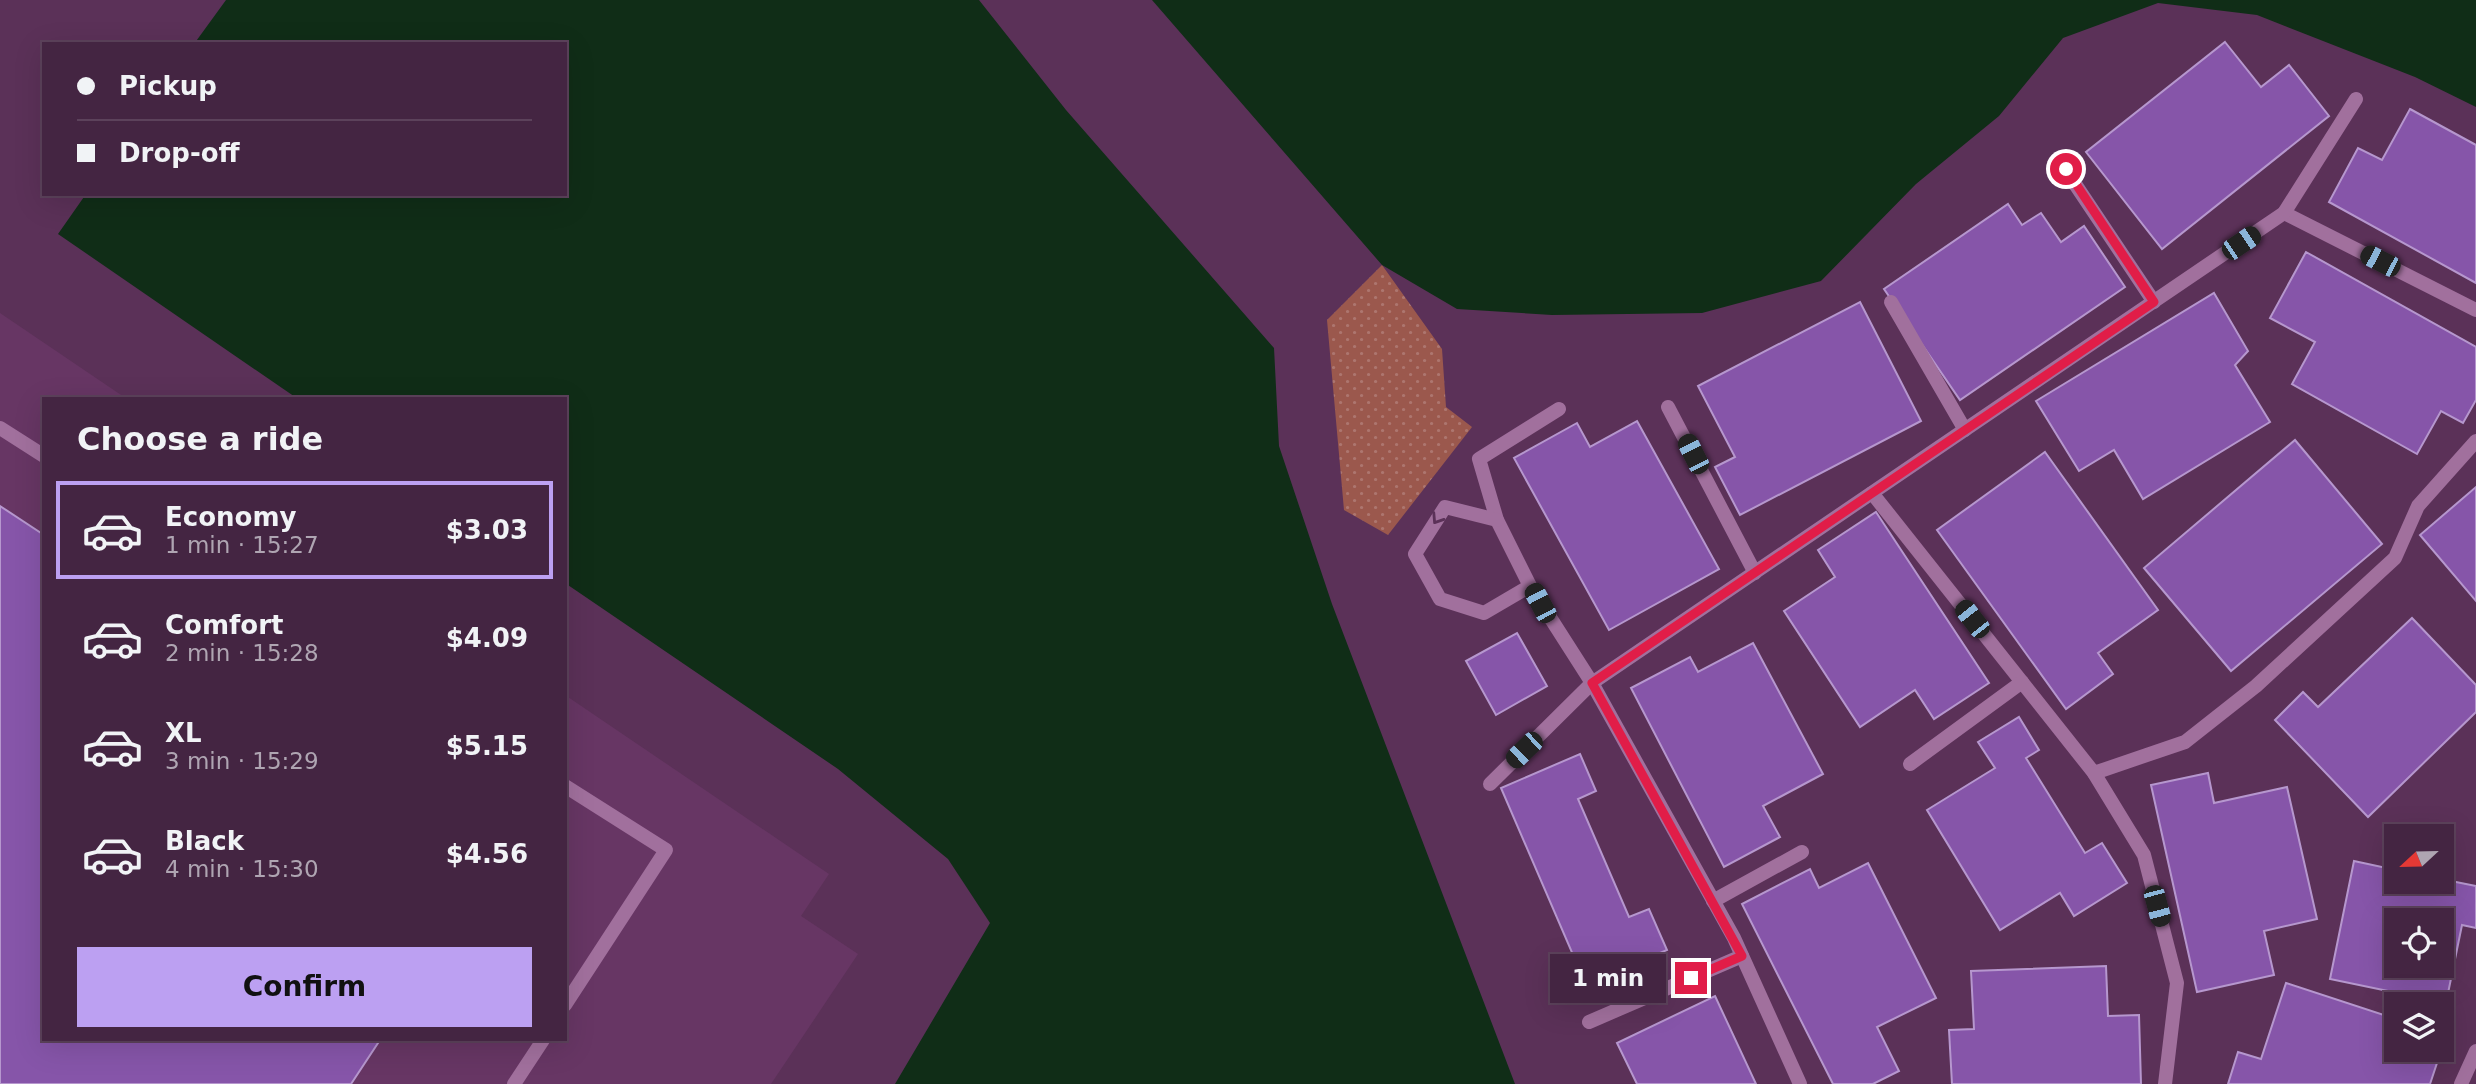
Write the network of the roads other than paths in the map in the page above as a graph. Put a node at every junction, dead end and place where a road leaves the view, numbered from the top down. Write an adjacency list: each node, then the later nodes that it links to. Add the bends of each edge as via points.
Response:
1 (2356, 99): 3 (lane)
2 (2066, 169): 5 (lane)
3 (2284, 213): 5 (lane); 6 (lane)
4 (1891, 302): 10 (lane)
5 (2154, 302): 10 (lane)
6 (2476, 310)
7 (1668, 407): 15 (lane)
8 (1559, 409): 14 (lane, via 1479,459)
9 (0, 428): 12 (lane)
10 (1965, 430): 13 (lane)
11 (2476, 441): 20 (lane, via 2418,506 2395,558 2256,686 2185,742)
12 (42, 455)
13 (1872, 493): 15 (lane); 17 (lane)
14 (1497, 520): 16 (lane); 16 (lane, one-way to 16, via 1445,506 1415,554 1440,599 1484,612)
15 (1755, 573): 18 (lane)
16 (1530, 586): 18 (lane)
17 (2022, 682): 19 (lane); 20 (lane)
18 (1592, 683): 21 (lane); 24 (lane)
19 (1910, 764)
20 (2094, 773): 32 (lane, via 2144,855 2177,983)
21 (1490, 784)
22 (567, 787): 26 (lane, via 666,850)
23 (1802, 852): 24 (lane)
24 (1713, 901): 25 (lane)
25 (1742, 956): 27 (lane); 31 (lane)
26 (567, 1002)
27 (1589, 1022)
28 (542, 1041): 30 (lane)
29 (2476, 1051): 33 (lane)
30 (514, 1084)
31 (1800, 1084)
32 (2165, 1084)
33 (2461, 1084)

